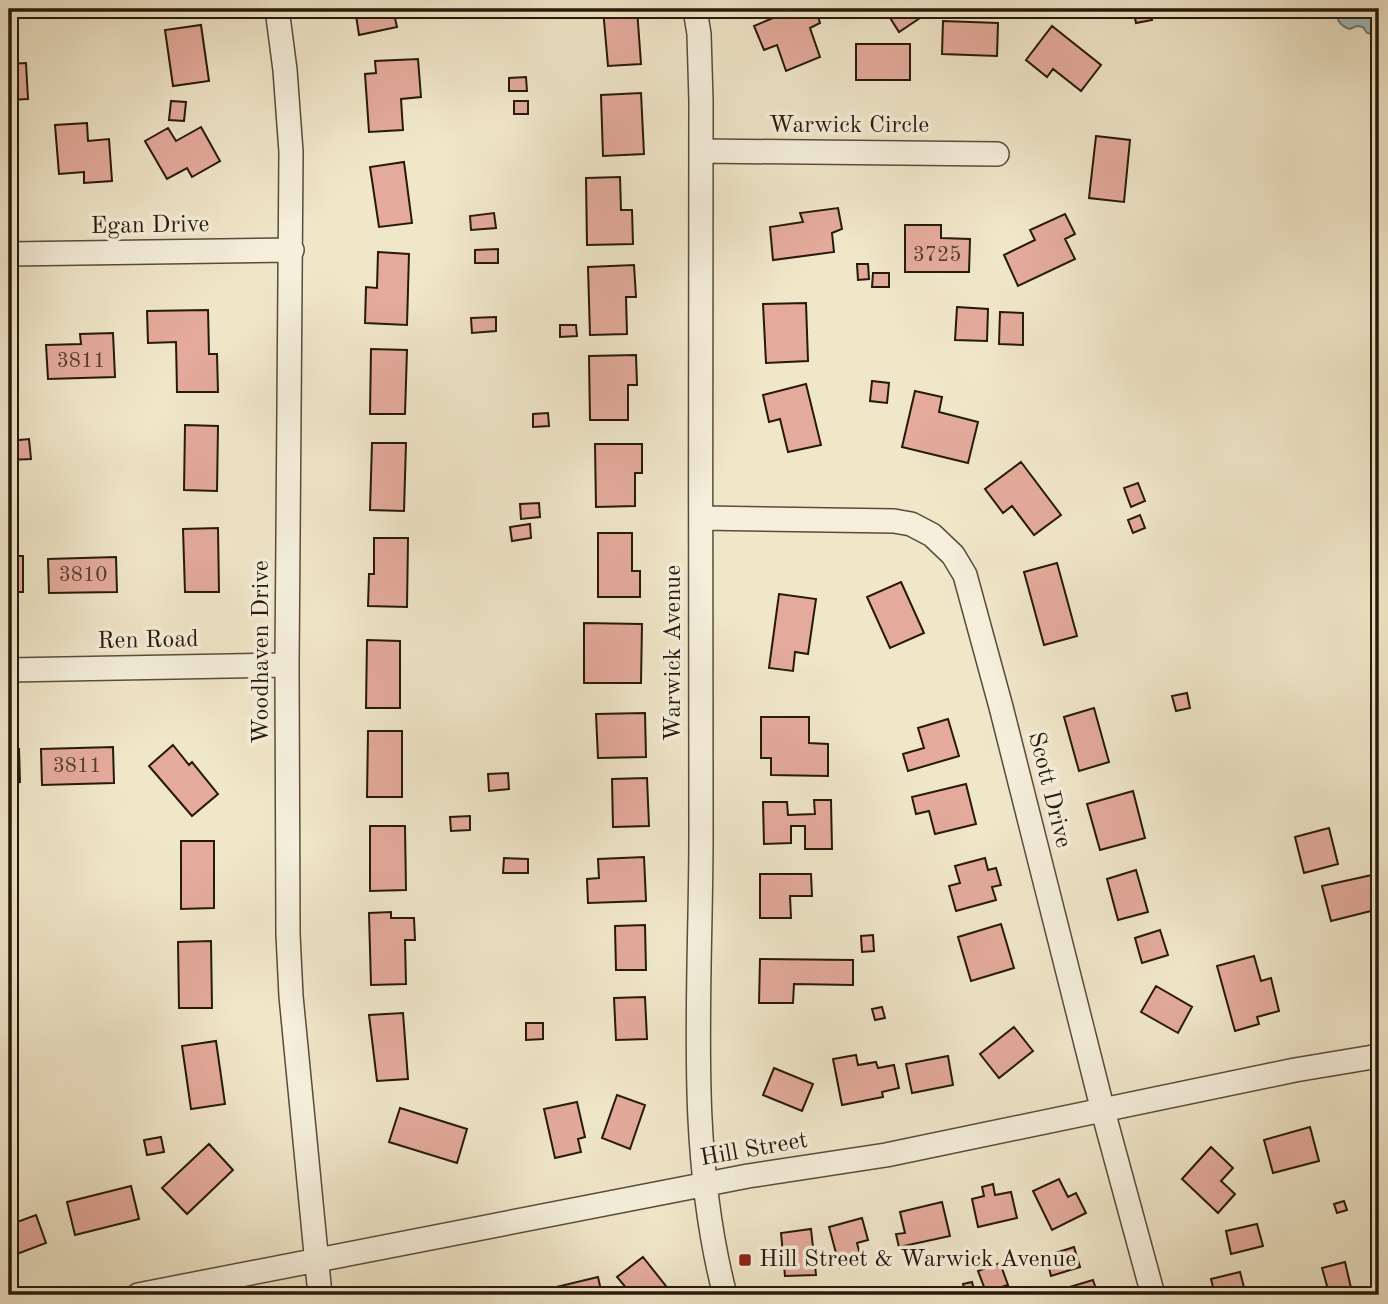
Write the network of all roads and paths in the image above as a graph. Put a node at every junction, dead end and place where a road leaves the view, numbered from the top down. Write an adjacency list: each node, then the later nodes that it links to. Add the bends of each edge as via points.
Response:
1 (277, 9): 5 (street, Woodhaven Drive, via 291,152)
2 (695, 9): 3 (street, Warwick Avenue)
3 (701, 151): 4 (street, Warwick Circle); 7 (street, Warwick Avenue)
4 (997, 153)
5 (292, 250): 6 (street, Egan Drive); 8 (street, Woodhaven Drive)
6 (9, 254)
7 (701, 518): 11 (street, Scott Drive, via 894,521 932,535 953,555 965,575 1001,707); 12 (street, Warwick Avenue, via 698,1111)
8 (288, 665): 9 (street, Ren Road); 13 (street, Woodhaven Drive, via 291,996)
9 (9, 670)
10 (1379, 1056): 11 (street, Hill Street)
11 (1103, 1111): 12 (street, Hill Street); 17 (street, Scott Drive)
12 (704, 1186): 13 (street, Hill Street); 16 (street, Warwick Avenue)
13 (316, 1262): 14 (street, Hill Street); 15 (street, Woodhaven Drive)
14 (138, 1295)
15 (320, 1295)
16 (725, 1295)
17 (1153, 1295)

